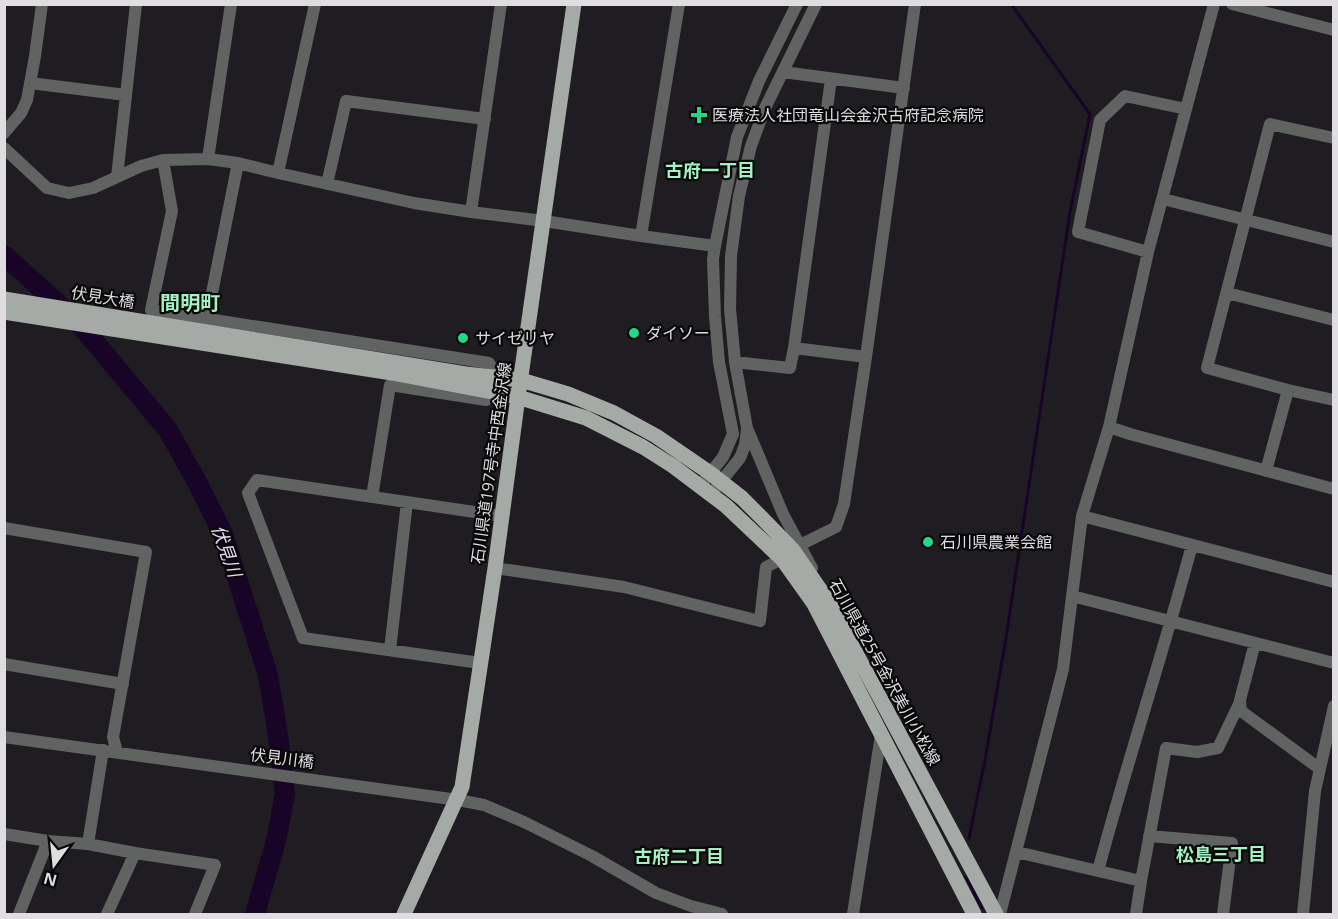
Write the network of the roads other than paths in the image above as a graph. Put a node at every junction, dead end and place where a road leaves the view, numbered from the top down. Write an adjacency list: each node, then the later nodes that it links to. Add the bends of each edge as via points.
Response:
1 (42, 4): 16 (street)
2 (136, 4): 18 (street)
3 (231, 4): 24 (street)
4 (315, 4): 27 (street)
5 (501, 4): 20 (street)
6 (574, 4): 33 (main road, 石川県道197号寺中西金沢線)
7 (679, 4): 34 (street)
8 (797, 4): 36 (street, via 737,137)
9 (816, 4): 14 (street)
10 (915, 4): 17 (street)
11 (1214, 4): 19 (street)
12 (1232, 4): 13 (street)
13 (1334, 30)
14 (783, 72): 15 (street); 46 (street, via 765,108 739,196 731,256)
15 (831, 78): 17 (street); 43 (street)
16 (30, 83): 18 (street); 21 (street, via 21,113)
17 (904, 88): 44 (street)
18 (126, 95): 28 (street)
19 (1186, 109): 30 (street); 37 (street, via 1125,96 1100,120 1077,232)
20 (485, 118): 29 (street, via 346,101); 31 (street)
21 (4, 133)
22 (1334, 138): 32 (street, via 1270,124)
23 (4, 148): 28 (street, via 46,188 69,193)
24 (208, 159): 25 (street); 26 (street)
25 (163, 160): 28 (street); 41 (street, via 172,211 151,310)
26 (238, 163): 27 (street); 41 (street)
27 (278, 173): 29 (street)
28 (117, 177)
29 (327, 184): 31 (street)
30 (1163, 199): 32 (street); 37 (street)
31 (471, 213): 33 (street)
32 (1246, 220): 35 (street); 38 (street)
33 (543, 221): 34 (street); 47 (main road, 石川県道197号寺中西金沢線)
34 (642, 236): 36 (street)
35 (1334, 242)
36 (715, 246): 55 (street, via 719,362 733,434)
37 (1148, 252): 52 (street)
38 (1227, 293): 42 (street); 49 (street, via 1207,368)
39 (4, 299): 45 (main road, 伏見大橋)
40 (4, 312): 45 (main road, 伏見大橋)
41 (207, 318): 48 (street, via 489,363)
42 (1334, 320)
43 (794, 348): 44 (street); 46 (street, via 790,368)
44 (866, 357): 63 (street, via 844,504 836,527)
45 (337, 359): 48 (main road, 石川県道25号金沢美川小松線, via 392,373)
46 (735, 362): 53 (street)
47 (521, 380): 48 (main road, 石川県道25号金沢美川小松線); 50 (main road, 石川県道197号寺中西金沢線); 55 (main road, 石川県道25号金沢美川小松線, via 614,413 656,436)
48 (496, 385): 50 (main road, 石川県道25号金沢美川小松線); 57 (street, via 486,399 390,385)
49 (1288, 390): 51 (street); 54 (street)
50 (518, 397): 55 (main road, 石川県道25号金沢美川小松線, via 586,418); 59 (main road, 石川県道197号寺中西金沢線)
51 (1334, 400)
52 (1109, 427): 54 (street); 60 (street)
53 (747, 428): 55 (street, via 740,458); 63 (street, via 783,514)
54 (1266, 471): 56 (street)
55 (711, 484): 63 (main road, 石川県道25号金沢美川小松線, via 742,498)
56 (1334, 489)
57 (372, 497): 58 (street); 69 (street, via 258,480 248,493 303,638)
58 (407, 502): 59 (street); 69 (street)
59 (502, 516): 64 (main road, 石川県道197号寺中西金沢線)
60 (1082, 516): 62 (street); 66 (street)
61 (4, 528): 73 (street, via 146,552)
62 (1192, 545): 65 (street); 67 (street)
63 (792, 551): 64 (street, via 766,567 760,621 624,587); 76 (main road, 石川県道25号金沢美川小松線, via 814,604); 98 (main road, 石川県道25号金沢美川小松線, via 828,601)
64 (495, 568): 70 (main road, 石川県道197号寺中西金沢線)
65 (1334, 582)
66 (1072, 596): 67 (street); 86 (street, via 1063,669)
67 (1172, 622): 68 (street); 88 (street)
68 (1255, 643): 71 (street); 74 (street)
69 (390, 650): 70 (street)
70 (480, 663): 81 (main road, 石川県道197号寺中西金沢線)
71 (1334, 663)
72 (4, 664): 73 (street)
73 (123, 684): 79 (street, via 113,737)
74 (1240, 702): 80 (street, via 1241,711); 83 (street, via 1218,748 1197,752 1166,748)
75 (1334, 706): 80 (street)
76 (881, 735): 96 (street); 97 (main road, 石川県道25号金沢美川小松線)
77 (4, 737): 78 (street, 伏見川橋)
78 (103, 750): 79 (street, 伏見川橋); 85 (street)
79 (117, 752): 81 (street, 伏見川橋)
80 (1320, 769): 100 (street)
81 (458, 800): 94 (main road, 石川県道197号寺中西金沢線); 95 (street, 伏見川橋, via 484,805 524,822 656,893)
82 (4, 834): 84 (street)
83 (1149, 836): 89 (street); 90 (street, via 1232,843)
84 (48, 841): 85 (street); 91 (street)
85 (88, 844): 87 (street)
86 (1017, 852): 88 (street); 98 (street)
87 (135, 853): 92 (street); 93 (street, via 215,865)
88 (1098, 871): 89 (street)
89 (1141, 881): 99 (street)
90 (1224, 914)
91 (19, 915)
92 (107, 915)
93 (195, 915)
94 (404, 915)
95 (722, 915)
96 (853, 915)
97 (974, 915)
98 (998, 915)
99 (1136, 915)
100 (1304, 915)

